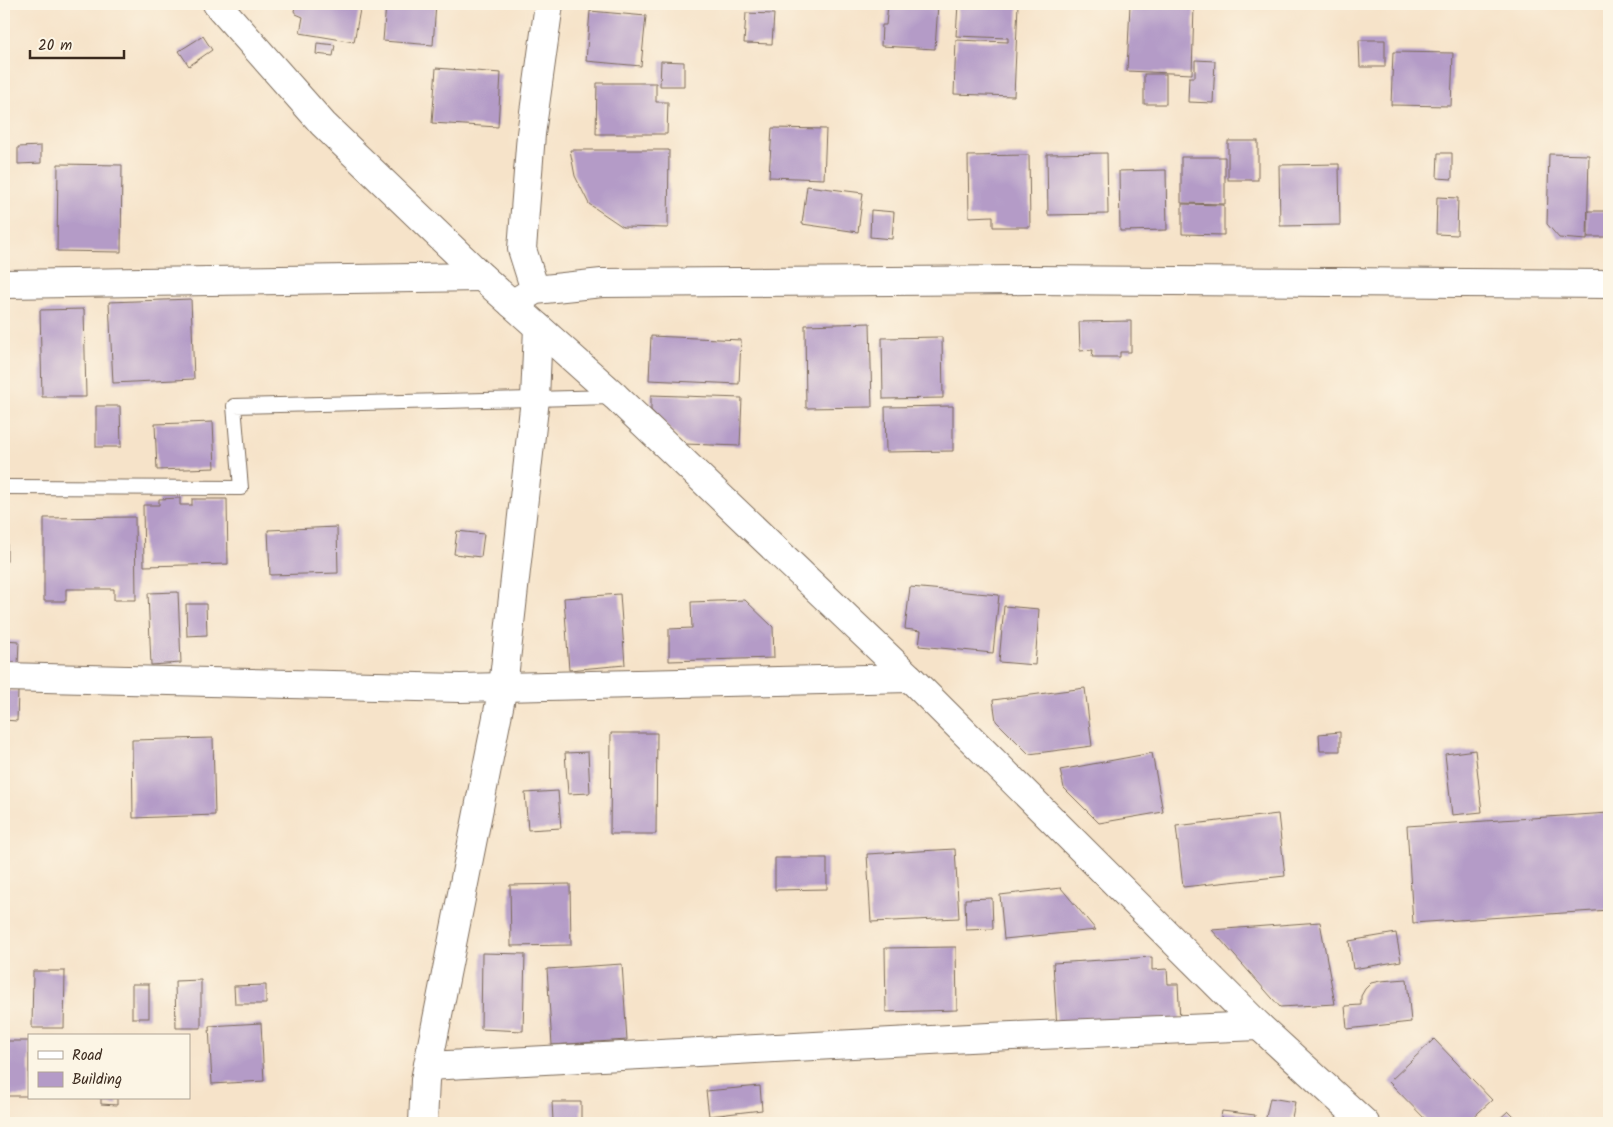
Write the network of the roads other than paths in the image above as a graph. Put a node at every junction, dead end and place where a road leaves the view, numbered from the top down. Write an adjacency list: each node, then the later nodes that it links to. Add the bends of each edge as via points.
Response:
1 (217, 4): 3 (street, via 323,124)
2 (549, 4): 6 (street, via 531,134 522,249)
3 (482, 277): 4 (street); 7 (street)
4 (4, 284)
5 (1609, 284): 6 (street, via 1021,280 602,283)
6 (535, 290): 7 (street)
7 (512, 304): 8 (street)
8 (538, 327): 9 (street); 10 (street)
9 (616, 397): 10 (lane); 13 (street)
10 (535, 399): 11 (lane, via 234,406 241,488); 14 (street)
11 (4, 487)
12 (4, 677): 14 (street)
13 (910, 678): 14 (street); 15 (street)
14 (503, 687): 16 (street)
15 (1259, 1026): 16 (street); 18 (street)
16 (428, 1066): 17 (street)
17 (423, 1123)
18 (1365, 1123)

